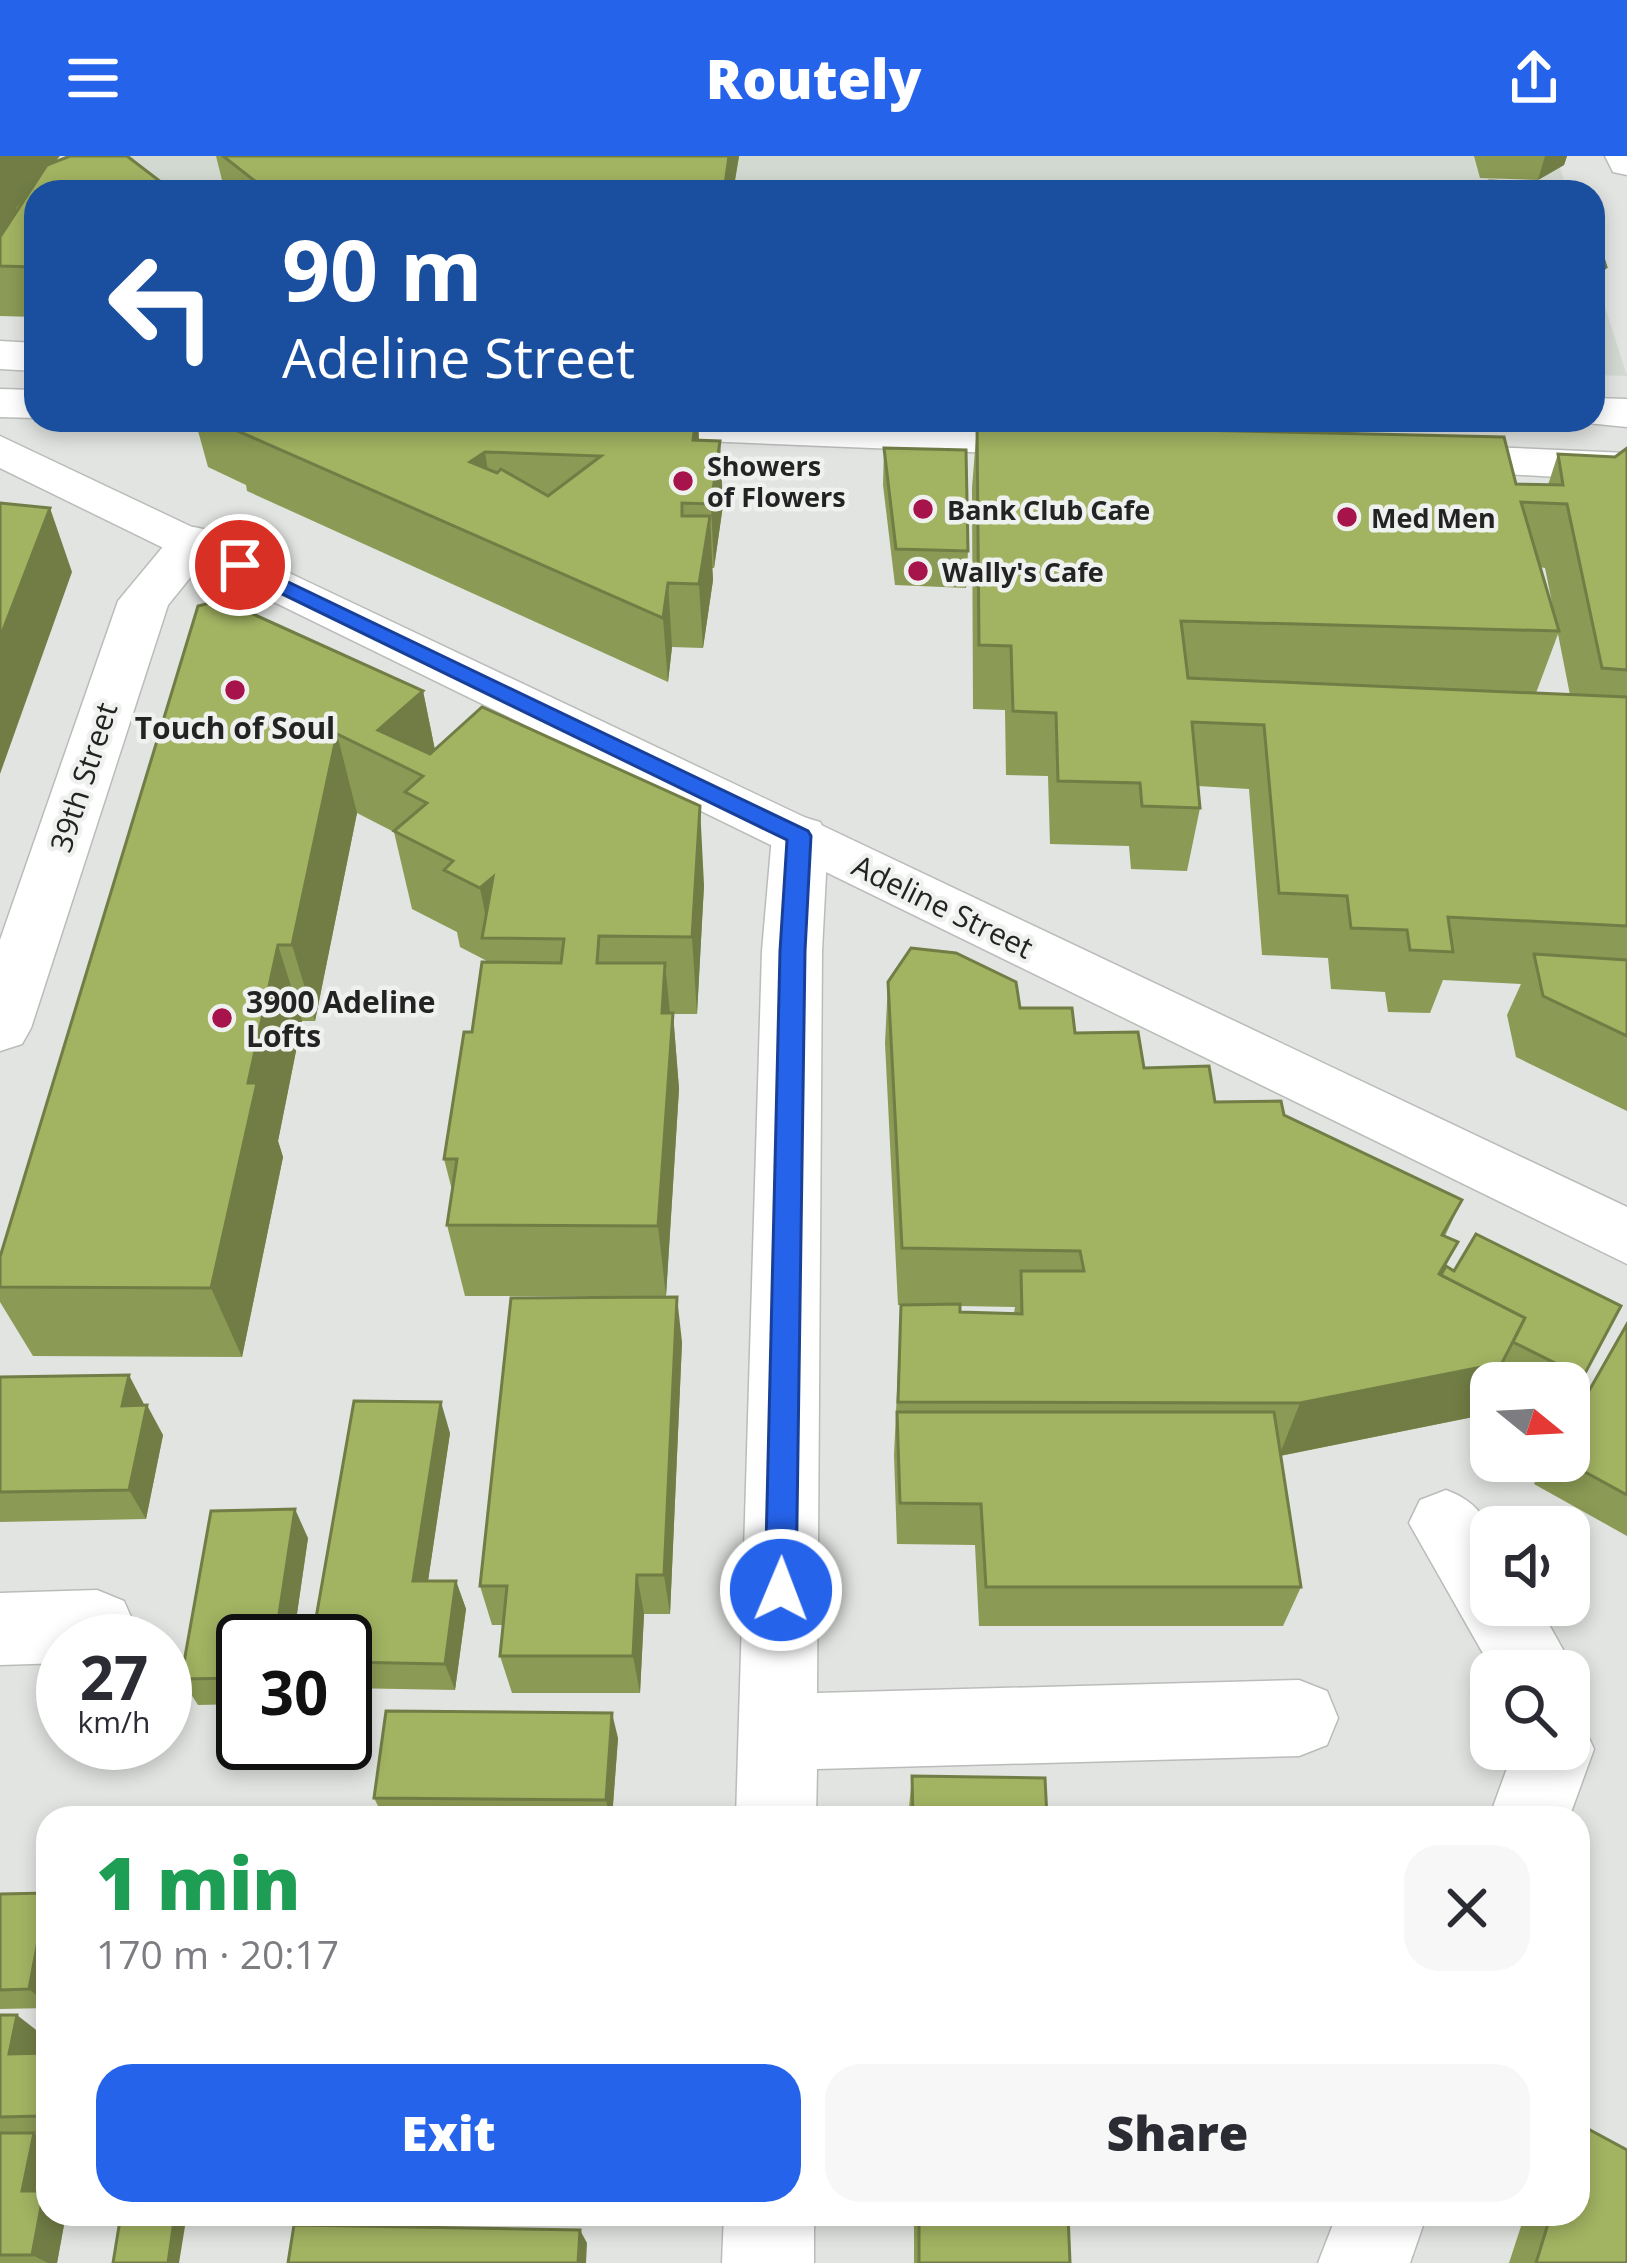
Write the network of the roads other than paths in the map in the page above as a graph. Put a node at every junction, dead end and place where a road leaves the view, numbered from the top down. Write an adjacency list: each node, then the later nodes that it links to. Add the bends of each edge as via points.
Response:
1 (920, 432): 2 (main road)
2 (1145, 439): 3 (main road)
3 (1221, 449)
4 (0, 450): 7 (main road, Adeline Street)
5 (1364, 455): 6 (main road)
6 (1627, 467)
7 (194, 542): 8 (main road, Adeline Street); 9 (main road, 39th Street, via 145,601)
8 (800, 836): 10 (main road, Adeline Street); 16 (main road)
9 (0, 1028)
10 (1627, 1237)
11 (1446, 1523): 12 (main road)
12 (1470, 1562)
13 (36, 1628): 14 (main road)
14 (0, 1629)
15 (1299, 1718): 16 (main road)
16 (777, 1732): 18 (main road)
17 (1546, 1770): 19 (main road)
18 (776, 1806)
19 (1533, 1806)
20 (769, 2226): 22 (main road)
21 (1378, 2226): 23 (main road)
22 (768, 2263)
23 (1364, 2263)

